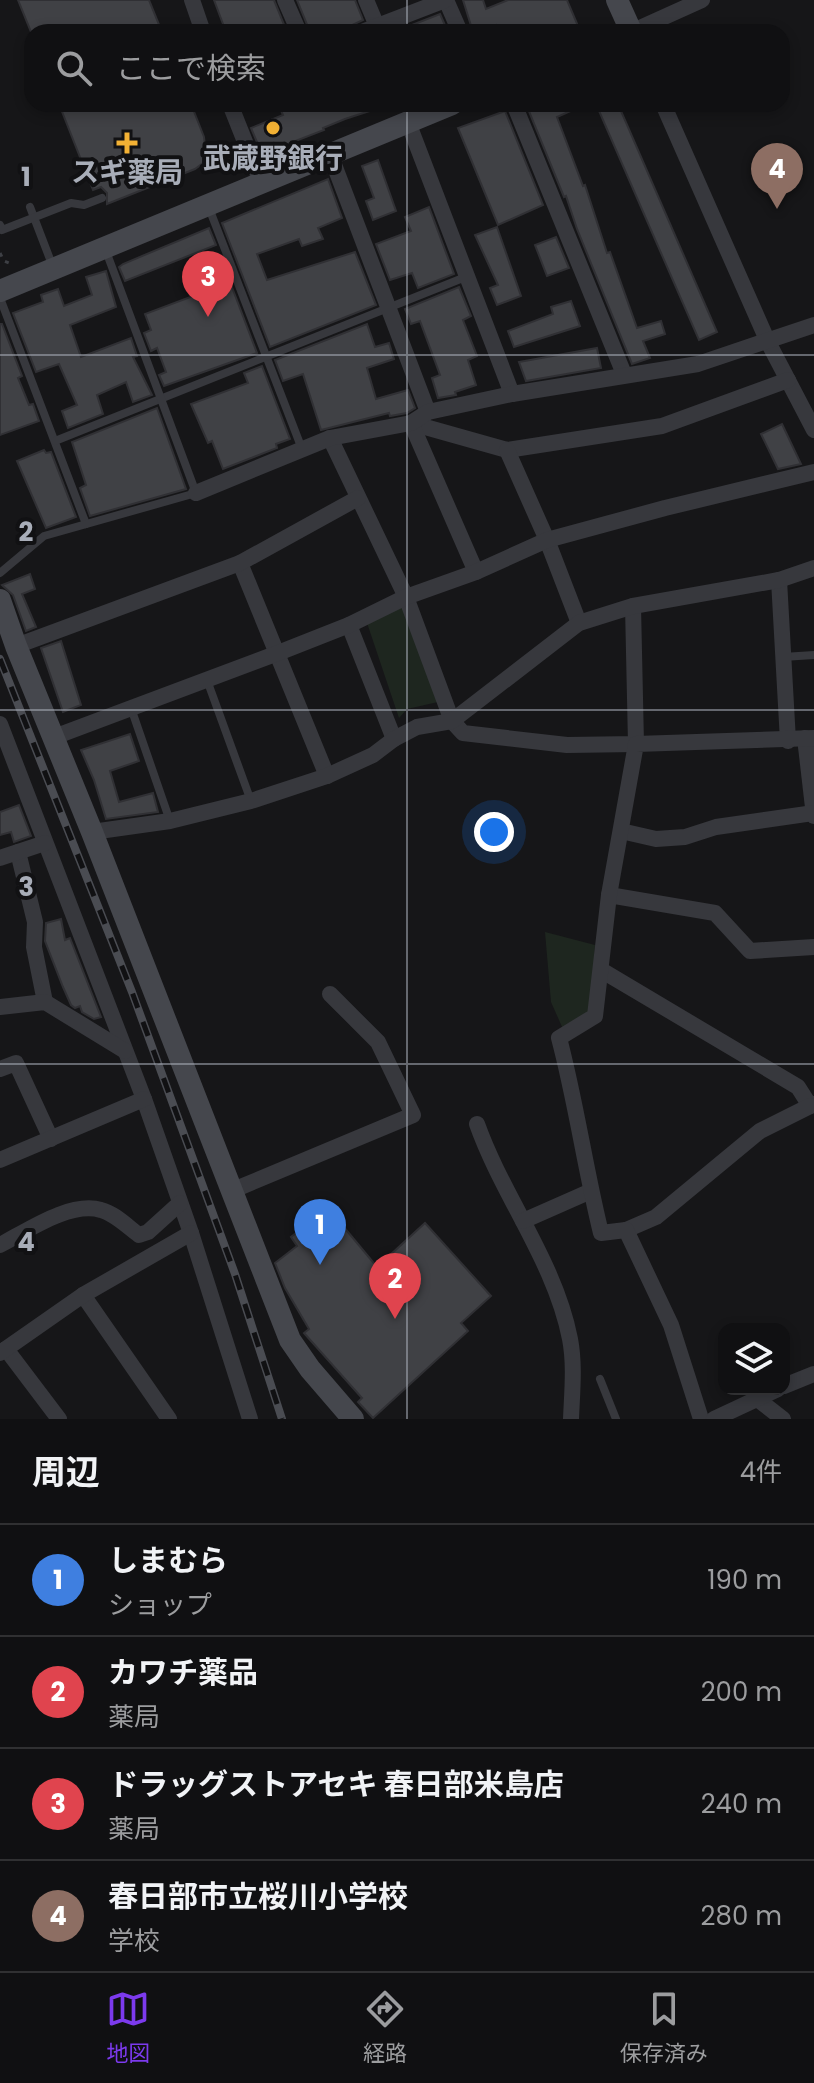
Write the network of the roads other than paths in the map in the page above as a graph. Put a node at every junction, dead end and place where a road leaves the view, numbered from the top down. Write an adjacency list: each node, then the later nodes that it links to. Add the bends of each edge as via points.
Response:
1 (192, 0): 7 (street)
2 (285, 0): 8 (street)
3 (366, 0): 9 (street)
4 (446, 0): 10 (street); 11 (street)
5 (617, 0): 12 (street)
6 (702, 0): 13 (street)
7 (200, 24)
8 (296, 24)
9 (369, 24)
10 (383, 24)
11 (456, 24)
12 (627, 24)
13 (648, 24)
14 (233, 112): 20 (street)
15 (432, 112): 18 (street)
16 (517, 112): 37 (street)
17 (667, 112): 35 (street)
18 (408, 122): 19 (street); 30 (street)
19 (330, 154): 20 (street); 33 (street)
20 (261, 182): 24 (street)
21 (67, 192): 23 (lane)
22 (102, 198): 23 (lane, via 84,205)
23 (71, 203): 26 (lane)
24 (207, 204): 28 (street); 36 (lane)
25 (30, 207): 26 (lane)
26 (34, 217): 27 (lane, via 2,230); 29 (lane)
27 (0, 225)
28 (104, 246): 29 (street); 40 (lane)
29 (53, 268): 31 (street)
30 (468, 276): 33 (lane); 39 (street)
31 (0, 291)
32 (0, 298): 45 (lane)
33 (387, 309): 36 (lane); 41 (street)
34 (814, 325): 35 (street)
35 (768, 342): 37 (street, via 698,364); 38 (street)
36 (264, 356): 40 (lane); 46 (lane)
37 (624, 374): 39 (street)
38 (788, 380): 43 (street); 47 (street, via 662,426)
39 (512, 394): 41 (street)
40 (161, 398): 45 (lane); 49 (lane)
41 (428, 412): 42 (street)
42 (411, 423): 44 (street); 47 (street); 55 (street)
43 (814, 430)
44 (330, 438): 46 (street); 50 (street)
45 (55, 441): 51 (lane)
46 (302, 449): 49 (street)
47 (507, 450): 52 (street)
48 (814, 472): 52 (street)
49 (196, 493): 51 (lane)
50 (358, 498): 53 (street); 58 (street)
51 (86, 524): 56 (lane, via 44,536)
52 (547, 540): 55 (street); 61 (street)
53 (240, 563): 63 (street); 64 (street)
54 (814, 568): 57 (street)
55 (476, 572): 58 (street)
56 (0, 573)
57 (779, 580): 60 (street); 66 (street)
58 (406, 597): 62 (street); 69 (street)
59 (0, 600): 63 (street)
60 (633, 606): 61 (street); 75 (street)
61 (579, 623): 69 (street)
62 (349, 625): 64 (street); 73 (street)
63 (16, 646): 71 (street)
64 (278, 653): 67 (street); 76 (street)
65 (814, 655): 66 (lane)
66 (783, 657): 74 (street)
67 (207, 680): 68 (street); 77 (lane)
68 (131, 708): 71 (street); 79 (lane)
69 (452, 721): 73 (street, via 417,727); 75 (street, via 463,733 567,745)
70 (0, 724): 82 (street)
71 (54, 737): 81 (street)
72 (810, 738): 74 (street); 78 (street)
73 (394, 739): 76 (street)
74 (788, 741): 75 (street)
75 (636, 744): 80 (street)
76 (327, 776): 77 (street)
77 (251, 801): 79 (street)
78 (814, 814): 80 (street, via 716,827 685,837 656,839)
79 (170, 821): 81 (street)
80 (621, 831): 85 (street)
81 (92, 832): 98 (street)
82 (45, 843): 83 (street); 91 (street)
83 (18, 852): 84 (street); 89 (street, via 35,922 34,947)
84 (0, 858)
85 (609, 895): 86 (street, via 715,913 750,951); 87 (street)
86 (814, 947)
87 (601, 970): 94 (street, via 798,1087); 99 (street, via 595,1016 559,1038)
88 (330, 994): 98 (street, via 378,1042 413,1115)
89 (45, 1002): 90 (street); 91 (street)
90 (0, 1007)
91 (125, 1051): 93 (street)
92 (0, 1069): 96 (street, via 16,1063)
93 (144, 1099): 96 (street); 100 (street)
94 (812, 1105): 102 (street, via 760,1131 656,1217)
95 (477, 1124): 101 (street)
96 (51, 1139): 97 (street)
97 (0, 1160)
98 (231, 1191): 115 (street, via 290,1340)
99 (591, 1191): 101 (street); 102 (street, via 601,1233)
100 (180, 1203): 103 (street); 104 (street, via 139,1235 105,1210 90,1207 55,1215)
101 (523, 1221): 116 (street, via 558,1298 570,1340)
102 (626, 1230): 118 (street, via 671,1325)
103 (191, 1233): 105 (street); 114 (street)
104 (0, 1245)
105 (83, 1295): 106 (street); 113 (street)
106 (3, 1351): 112 (street)
107 (814, 1374): 109 (street)
108 (600, 1379): 117 (lane)
109 (790, 1384)
110 (763, 1395): 111 (street)
111 (756, 1398): 119 (street); 120 (street)
112 (59, 1419)
113 (169, 1419)
114 (250, 1419)
115 (353, 1419)
116 (571, 1419)
117 (616, 1419)
118 (701, 1419)
119 (714, 1419)
120 (783, 1419)

